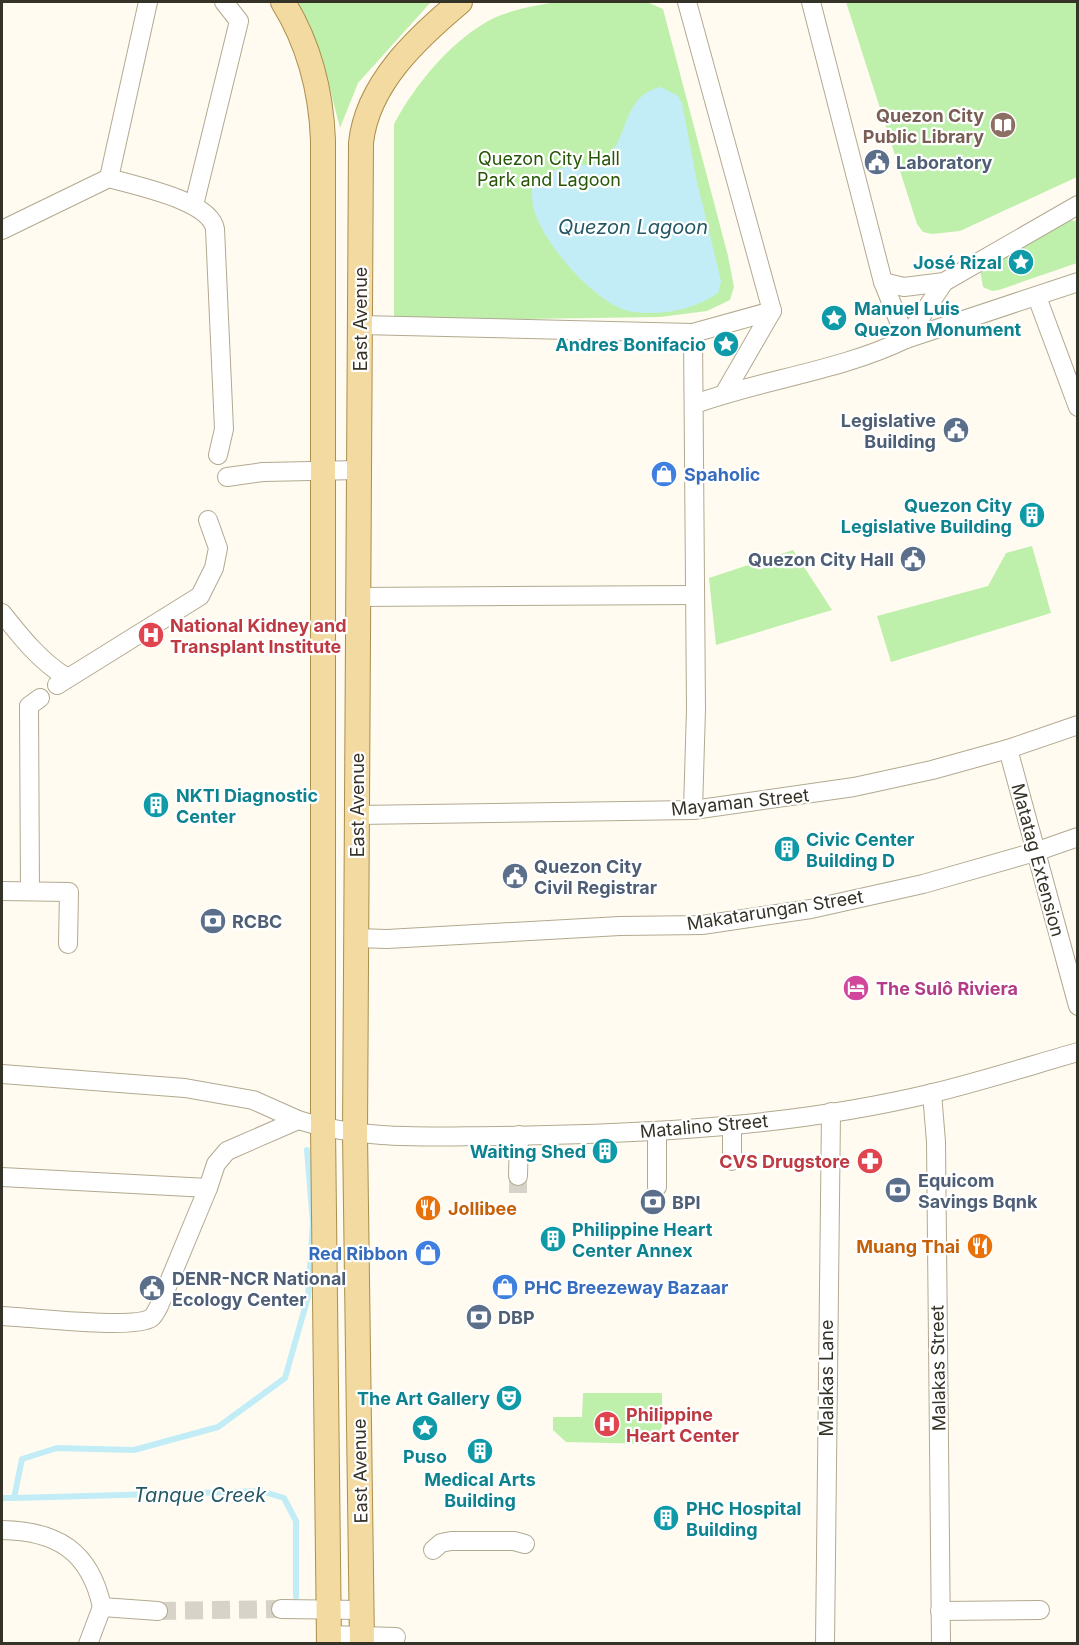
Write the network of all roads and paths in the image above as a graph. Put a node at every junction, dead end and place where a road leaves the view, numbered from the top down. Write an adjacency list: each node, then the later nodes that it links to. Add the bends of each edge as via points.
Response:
1 (148, 2): 7 (street)
2 (224, 2): 8 (street, via 239,21)
3 (283, 2): 23 (main road, East Avenue, via 308,50 323,131)
4 (460, 2): 16 (main road, East Avenue, via 399,63 377,93 364,122 360,150)
5 (687, 2): 15 (street)
6 (811, 2): 11 (street)
7 (109, 178): 8 (street); 10 (street)
8 (194, 205): 22 (street, via 209,216 215,229 224,429)
9 (1077, 205): 12 (street)
10 (2, 230)
11 (883, 282): 12 (street, via 904,287); 18 (street)
12 (944, 282): 18 (street)
13 (1077, 282): 14 (street)
14 (1037, 297): 18 (street); 20 (street)
15 (772, 310): 17 (street); 19 (street)
16 (360, 325): 17 (street); 24 (main road, East Avenue)
17 (693, 333): 21 (street)
18 (906, 339): 19 (street, via 881,351)
19 (724, 394): 21 (street)
20 (1076, 396)
21 (695, 404): 27 (street)
22 (218, 455)
23 (312, 470): 24 (street); 25 (street); 48 (main road, East Avenue)
24 (359, 470): 28 (main road, East Avenue)
25 (227, 481)
26 (208, 520): 29 (street, via 218,548 214,568 200,596 61,681)
27 (695, 595): 28 (street); 33 (street)
28 (358, 597): 34 (main road, East Avenue)
29 (2, 613)
30 (35, 702): 38 (street)
31 (1077, 725): 32 (street, Mayaman Street)
32 (1008, 749): 33 (street, Mayaman Street, via 854,787); 36 (street, Matatag Extension)
33 (693, 810): 34 (street, Mayaman Street)
34 (357, 815): 39 (main road, East Avenue)
35 (1077, 837): 36 (street, Makatarungan Street)
36 (1035, 852): 39 (street, Makatarungan Street, via 923,884 822,906 702,925); 41 (street, Matatag Extension)
37 (2, 891): 38 (street)
38 (30, 891): 40 (street, via 69,892 75,905)
39 (357, 938): 50 (main road, East Avenue)
40 (68, 944)
41 (1077, 1006)
42 (1077, 1052): 44 (street, Matalino Street)
43 (2, 1074): 46 (street, Matalino Street, via 185,1088 254,1100)
44 (932, 1093): 45 (street, Matalino Street); 67 (street, Malakas Street, via 936,1142)
45 (831, 1112): 47 (street, Matalino Street); 72 (street, Malakas Lane)
46 (298, 1120): 48 (street, Matalino Street); 56 (street, via 227,1151 216,1164)
47 (732, 1125): 49 (street, Matalino Street); 52 (street)
48 (323, 1128): 50 (street, Matalino Street); 63 (main road, East Avenue)
49 (657, 1132): 51 (street, Matalino Street); 55 (street)
50 (355, 1134): 51 (street, Matalino Street); 64 (main road, East Avenue)
51 (519, 1136): 53 (street)
52 (732, 1161)
53 (518, 1176)
54 (2, 1177): 56 (street)
55 (657, 1187)
56 (208, 1188): 57 (street, via 152,1318 111,1322)
57 (2, 1316)
58 (2, 1530): 61 (street, via 25,1531 70,1547 98,1588)
59 (525, 1544): 60 (street, via 451,1541)
60 (433, 1550)
61 (102, 1607): 66 (street); 71 (street)
62 (281, 1609): 63 (street)
63 (328, 1610): 64 (street); 69 (main road, East Avenue)
64 (362, 1610): 70 (main road, East Avenue)
65 (1040, 1610): 67 (street)
66 (158, 1611)
67 (940, 1611): 73 (street, Malakas Street)
68 (396, 1637): 70 (street)
69 (329, 1639): 70 (street)
70 (362, 1640)
71 (88, 1644)
72 (825, 1644)
73 (941, 1644)

